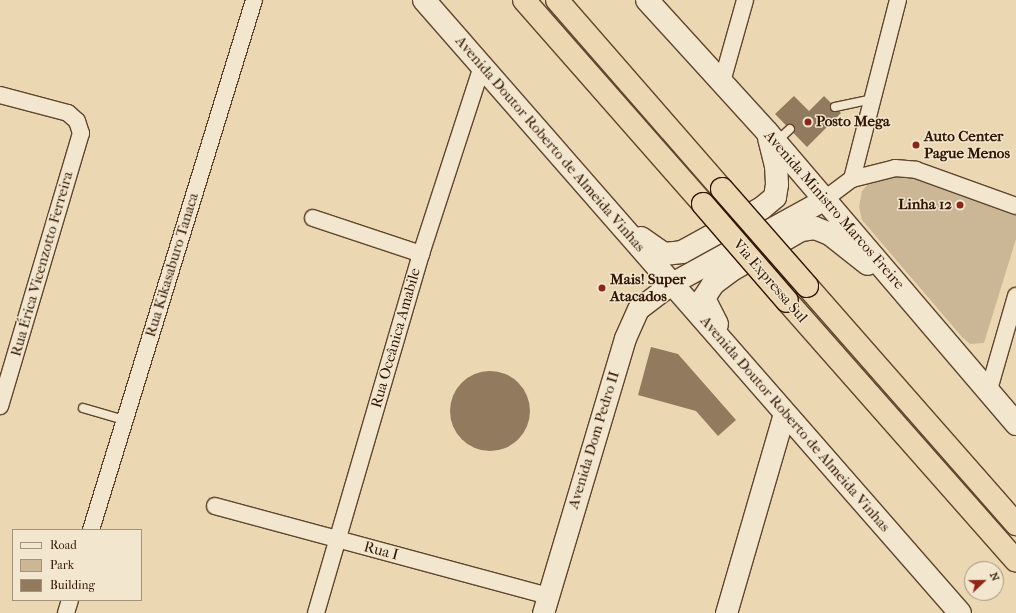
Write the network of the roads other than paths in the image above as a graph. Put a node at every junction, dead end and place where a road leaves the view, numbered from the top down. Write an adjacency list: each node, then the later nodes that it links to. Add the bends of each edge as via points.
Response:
1 (254, 0): 30 (street, Rua Kikasaburo Tanaca)
2 (424, 0): 8 (main road, Avenida Doutor Roberto de Almeida Vinhas)
3 (524, 0): 36 (highway, Via Expressa Sul, bridge)
4 (557, 0): 33 (highway, Via Expressa Sul, bridge)
5 (647, 0): 9 (main road, Avenida Ministro Marcos Freire)
6 (745, 0): 9 (street)
7 (898, 0): 11 (street)
8 (482, 66): 20 (main road, Avenida Doutor Roberto de Almeida Vinhas); 21 (street, Rua Oceânica Amabile)
9 (722, 82): 13 (main road, Avenida Ministro Marcos Freire)
10 (0, 95): 27 (street, Rua Érica Vicenzotto Ferreira, via 68,114 77,121 81,133)
11 (872, 99): 12 (lane); 14 (street)
12 (835, 107)
13 (778, 134): 17 (main road, Avenida Ministro Marcos Freire); 20 (main road, via 775,197 762,208 682,252 664,254)
14 (858, 153): 15 (street, via 864,166); 16 (street)
15 (876, 173): 16 (street); 18 (street, via 895,168 916,170)
16 (852, 179): 17 (street)
17 (825, 199): 22 (street, Avenida Dom Pedro II); 23 (main road, Avenida Ministro Marcos Freire)
18 (1016, 206)
19 (313, 218): 21 (street)
20 (621, 224): 22 (main road, Avenida Doutor Roberto de Almeida Vinhas)
21 (421, 254): 35 (street, Rua Oceânica Amabile)
22 (672, 283): 25 (main road, Avenida Doutor Roberto de Almeida Vinhas); 38 (street, Avenida Dom Pedro II, via 638,309 625,338)
23 (907, 294): 25 (main road, via 830,234 816,228 801,230 730,271 713,284 704,298); 26 (main road, Avenida Ministro Marcos Freire)
24 (1016, 296): 26 (street)
25 (728, 346): 29 (main road, Avenida Doutor Roberto de Almeida Vinhas)
26 (988, 393): 31 (main road, Avenida Ministro Marcos Freire)
27 (0, 406)
28 (83, 408): 30 (lane)
29 (784, 414): 39 (main road, Avenida Doutor Roberto de Almeida Vinhas); 42 (street)
30 (124, 420): 34 (street, Rua Kikasaburo Tanaca)
31 (1016, 424)
32 (215, 506): 35 (street, Rua I)
33 (1016, 524)
34 (91, 529)
35 (337, 538): 38 (street, Rua I); 41 (street, Rua Oceânica Amabile)
36 (1016, 561)
37 (70, 601): 40 (street)
38 (545, 604)
39 (951, 609)
40 (66, 613)
41 (316, 613)
42 (726, 613)

